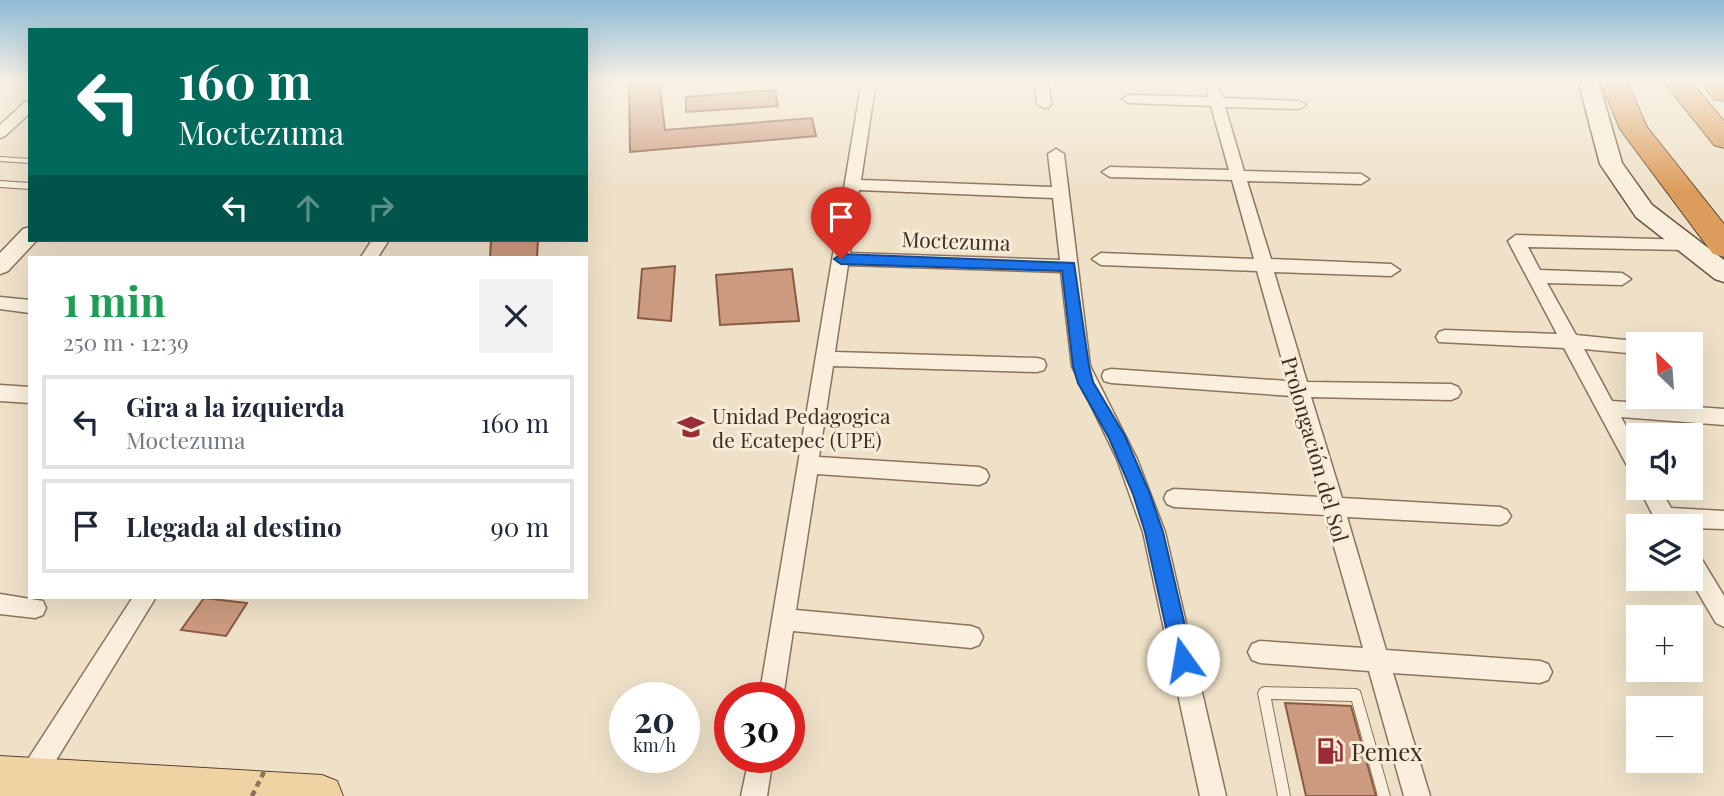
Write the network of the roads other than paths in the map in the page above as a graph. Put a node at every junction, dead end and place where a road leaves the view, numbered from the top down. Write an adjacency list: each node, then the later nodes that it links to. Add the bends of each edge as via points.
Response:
1 (17, 117): 9 (street)
2 (863, 117): 18 (street)
3 (1222, 117): 15 (street, Prolongación del Sol)
4 (1598, 117): 24 (main road, via 1611,164 1644,211)
5 (1628, 117): 25 (highway)
6 (1647, 117): 22 (highway, via 1662,149)
7 (1648, 117): 21 (highway)
8 (1706, 117): 10 (highway)
9 (0, 134)
10 (1724, 139)
11 (1056, 154): 20 (street)
12 (0, 159): 13 (lane)
13 (28, 161)
14 (1110, 172): 15 (street)
15 (1239, 176): 16 (street); 28 (street, Prolongación del Sol)
16 (1361, 180)
17 (0, 184): 19 (lane)
18 (852, 185): 20 (street); 26 (street)
19 (28, 186)
20 (1061, 193): 30 (street)
21 (1724, 213)
22 (1724, 228)
23 (28, 236): 29 (street)
24 (1685, 244): 32 (main road); 33 (street, via 1516,241)
25 (1724, 246)
26 (841, 259): 30 (street, Moctezuma); 40 (street)
27 (1101, 259): 28 (street)
28 (1262, 264): 31 (street); 43 (street, Prolongación del Sol)
29 (0, 266)
30 (1069, 266): 73 (street, via 1081,366 1126,458 1154,532)
31 (1391, 270)
32 (1724, 273)
33 (1533, 276): 34 (street); 38 (street)
34 (1622, 279)
35 (0, 303): 36 (street)
36 (28, 307)
37 (1445, 337): 38 (street)
38 (1568, 341): 39 (street); 47 (street)
39 (1626, 346)
40 (826, 359): 41 (street); 50 (street)
41 (1037, 365)
42 (1111, 376): 43 (street)
43 (1298, 389): 44 (street); 53 (street, Prolongación del Sol)
44 (1451, 392)
45 (0, 393): 46 (street)
46 (28, 396)
47 (1606, 408): 48 (street); 49 (street)
48 (1724, 417)
49 (1626, 445)
50 (807, 466): 51 (street); 62 (street)
51 (979, 476)
52 (1174, 498): 53 (street)
53 (1333, 507): 54 (street); 65 (street, Prolongación del Sol)
54 (1500, 516)
55 (1724, 520): 56 (street)
56 (1703, 521)
57 (1703, 581): 61 (street)
58 (144, 599): 69 (street)
59 (0, 604): 60 (street)
60 (35, 608)
61 (1724, 616)
62 (784, 620): 63 (street); 67 (street)
63 (971, 637)
64 (1260, 652): 65 (street)
65 (1377, 661): 66 (street); 76 (street, Prolongación del Sol)
66 (1541, 673)
67 (774, 682)
68 (758, 773): 72 (street)
69 (10, 781): 70 (lane); 71 (main road)
70 (130, 796)
71 (323, 796)
72 (754, 796)
73 (1213, 796)
74 (1284, 796): 75 (lane, via 1264,693 1356,695)
75 (1384, 796)
76 (1417, 796)

